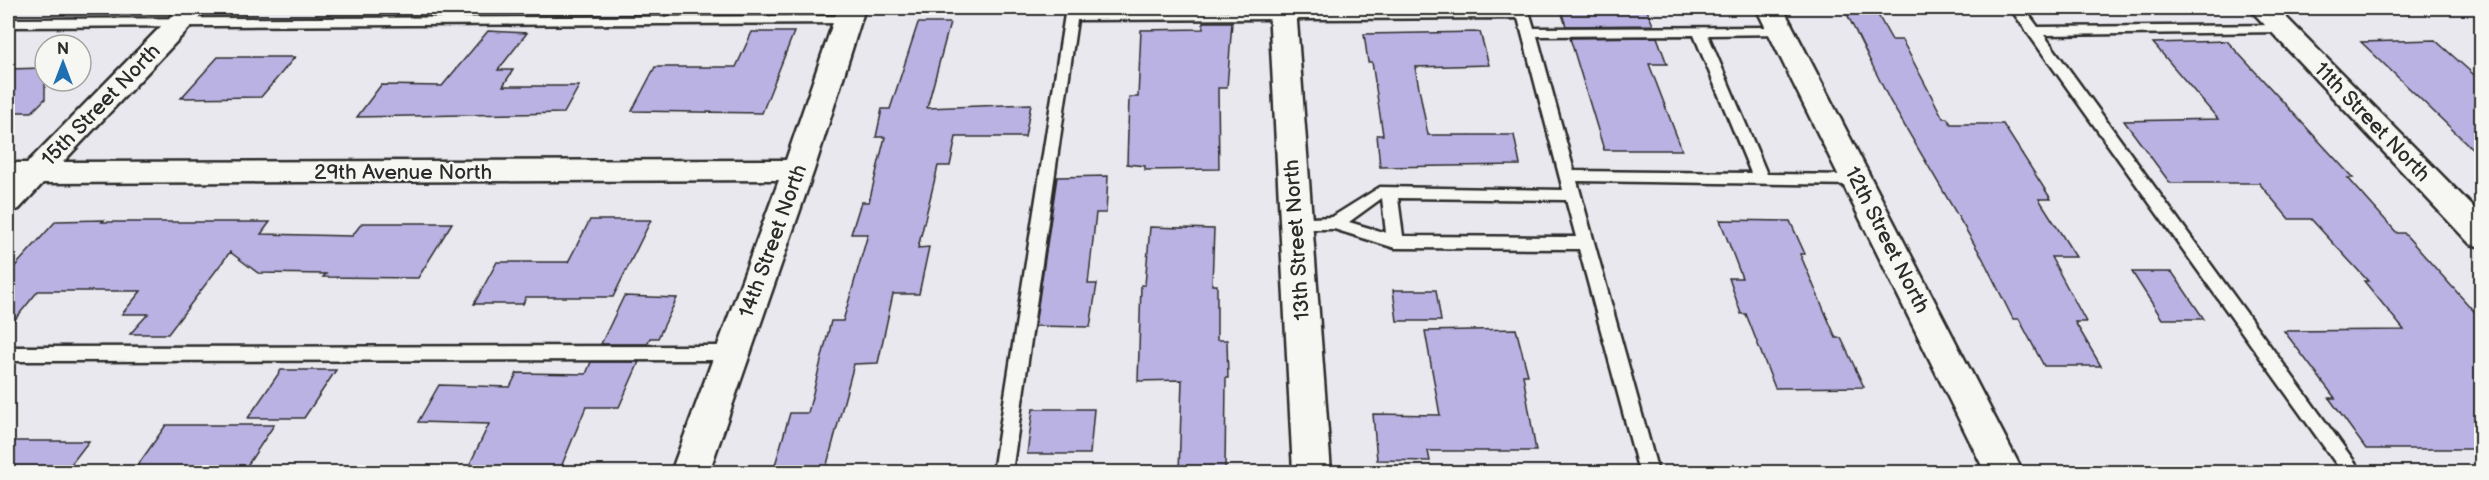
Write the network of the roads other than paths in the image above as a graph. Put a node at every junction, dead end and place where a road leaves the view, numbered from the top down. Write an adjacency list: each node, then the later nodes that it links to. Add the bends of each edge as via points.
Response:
1 (2017, 8): 10 (lane)
2 (1523, 11): 4 (lane); 12 (lane)
3 (1071, 12): 4 (lane); 29 (lane)
4 (1282, 12): 21 (street, 13th Street North)
5 (850, 14): 6 (lane); 13 (street, 14th Street North)
6 (187, 15): 9 (lane); 14 (street, 15th Street North)
7 (2272, 18): 10 (lane); 23 (street, 11th Street North)
8 (1775, 19): 11 (lane); 17 (street, 12th Street North)
9 (8, 23)
10 (2034, 31): 33 (lane)
11 (1700, 32): 12 (lane); 16 (lane)
12 (1528, 33): 15 (lane)
13 (798, 170): 14 (street, 29th Avenue North); 26 (street, 14th Street North)
14 (21, 173): 20 (street, 15th Street North)
15 (1567, 176): 16 (lane); 19 (lane)
16 (1761, 179): 17 (lane)
17 (1856, 180): 32 (street, 12th Street North)
18 (1389, 192): 19 (lane); 22 (lane, via 1380,192); 24 (lane)
19 (1572, 195): 25 (lane)
20 (8, 201)
21 (1296, 223): 22 (lane); 30 (street, 13th Street North)
22 (1335, 223): 24 (lane)
23 (2481, 236)
24 (1395, 242): 25 (lane)
25 (1586, 243): 31 (lane)
26 (732, 353): 27 (lane); 28 (street, 14th Street North)
27 (8, 354)
28 (690, 472)
29 (1002, 472)
30 (1312, 472)
31 (1648, 472)
32 (2004, 472)
33 (2353, 472)

